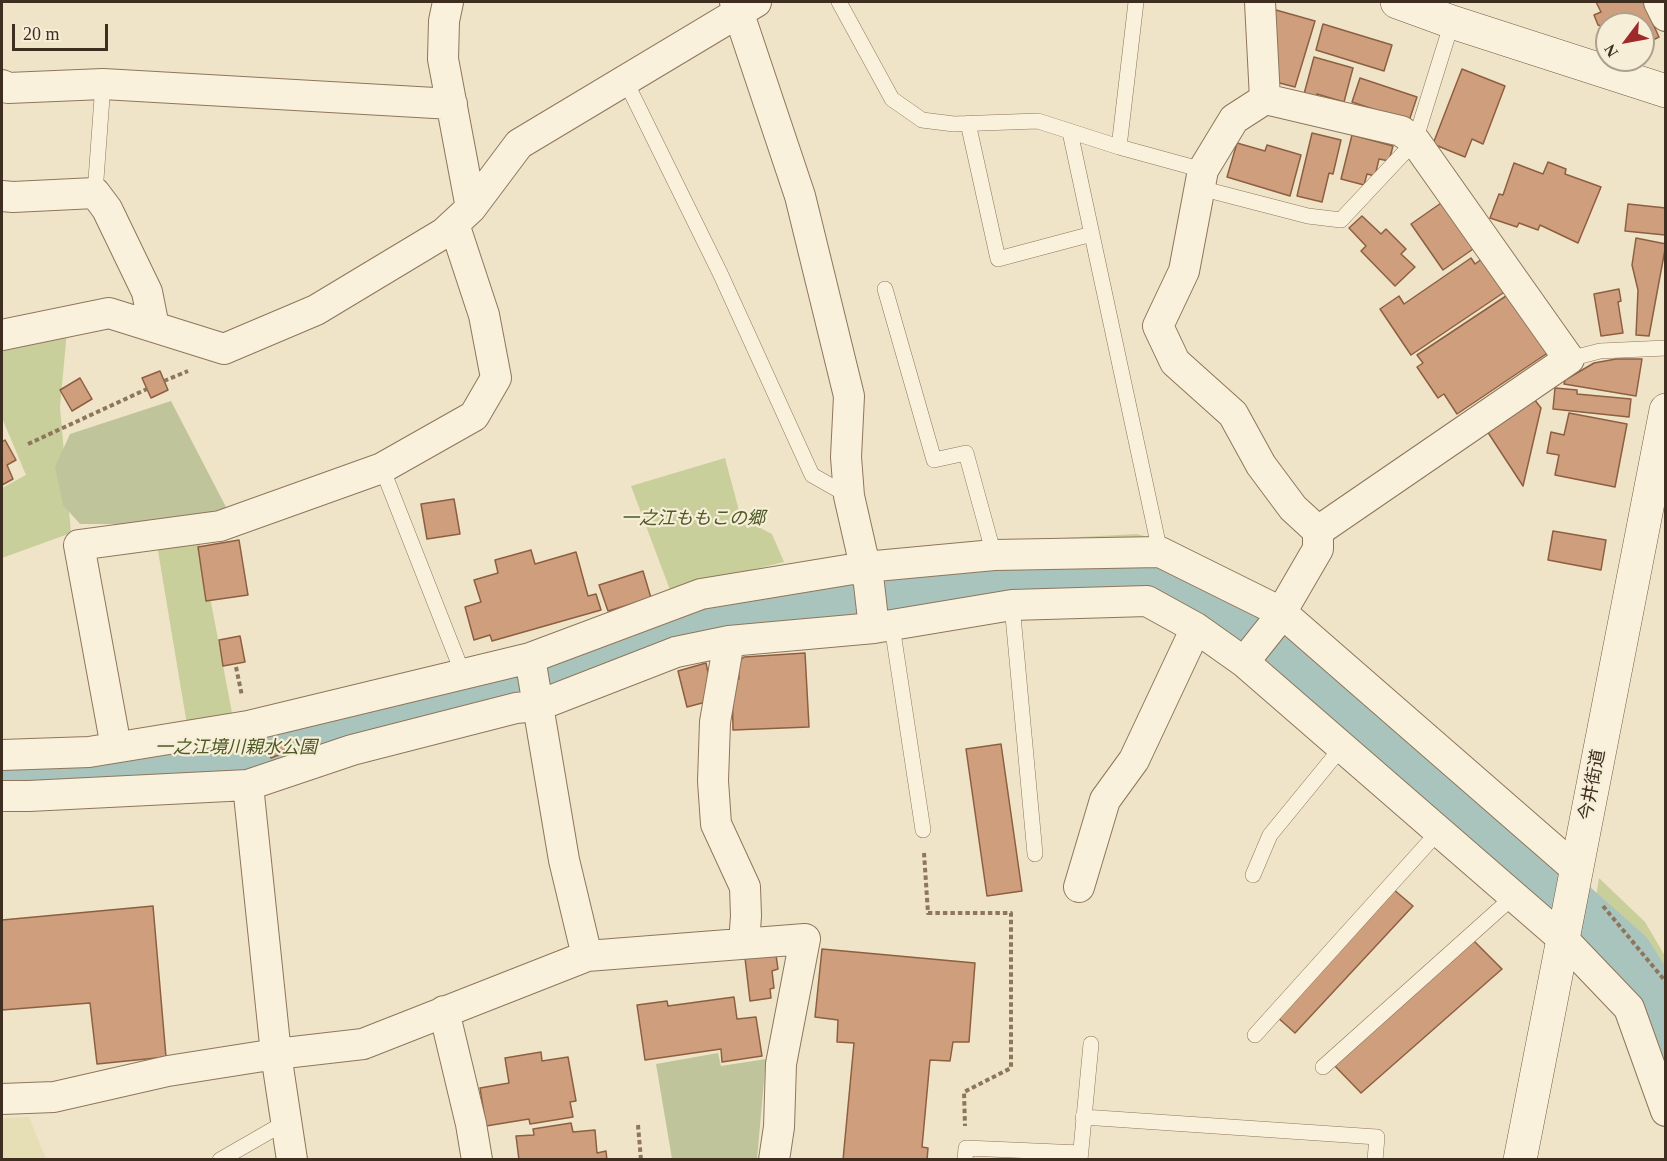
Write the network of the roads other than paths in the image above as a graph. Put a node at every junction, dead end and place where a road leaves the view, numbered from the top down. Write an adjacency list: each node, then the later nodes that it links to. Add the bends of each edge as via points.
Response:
1 (448, 2): 15 (street, via 443,60)
2 (838, 2): 16 (lane, via 892,99 922,120)
3 (1136, 2): 19 (lane)
4 (1260, 2): 14 (street)
5 (1397, 2): 9 (street)
6 (1659, 2): 8 (street)
7 (743, 5): 10 (street); 32 (street, via 800,196 849,396)
8 (1665, 16)
9 (1452, 22): 13 (street); 18 (lane)
10 (626, 81): 23 (street, via 519,144); 32 (lane, via 720,273 812,475)
11 (103, 84): 12 (street, via 8,88); 15 (street); 21 (lane)
12 (2, 85)
13 (1665, 91)
14 (1265, 99): 18 (street, via 1401,131); 20 (street, via 1234,118)
15 (452, 104): 23 (street)
16 (968, 123): 17 (lane, via 1038,121); 24 (lane, via 998,259)
17 (1070, 132): 19 (lane); 24 (lane)
18 (1415, 141): 20 (lane, via 1341,220 1308,216); 29 (street)
19 (1119, 147): 20 (lane)
20 (1202, 179): 33 (street, via 1184,272 1158,326 1175,362 1233,414 1261,465 1293,508)
21 (95, 193): 22 (street); 26 (street, via 107,209 147,292)
22 (2, 196)
23 (463, 216): 26 (street, via 444,234 316,310 224,349); 31 (street, via 496,378 474,416)
24 (1092, 234): 34 (lane)
25 (885, 289): 35 (lane, via 934,460 966,453)
26 (154, 327): 27 (street, via 109,313)
27 (2, 335)
28 (1665, 348): 29 (lane, via 1600,351)
29 (1569, 359): 33 (street)
30 (1665, 410): 53 (street, 今井街道)
31 (382, 468): 43 (lane); 45 (street, via 220,526 79,545)
32 (849, 496): 36 (street)
33 (1318, 531): 38 (street, via 1318,549)
34 (1160, 552): 35 (street); 38 (street)
35 (994, 555): 36 (street)
36 (867, 576): 39 (street); 44 (street, via 701,594)
37 (1012, 605): 39 (street); 40 (street, via 1147,601); 52 (lane)
38 (1278, 617): 42 (street); 53 (street)
39 (879, 623): 41 (street); 50 (lane)
40 (1196, 628): 42 (street); 55 (street, via 1134,760 1105,800)
41 (729, 641): 44 (street); 58 (street, via 715,722 713,781 716,824 745,887)
42 (1250, 654): 46 (street)
43 (463, 674): 44 (street); 45 (street, via 242,727)
44 (533, 679): 48 (street, via 516,708 352,750); 59 (street, via 564,860)
45 (117, 747): 47 (street, via 89,752)
46 (1342, 747): 51 (street); 54 (lane, via 1270,835)
47 (2, 755)
48 (248, 785): 49 (street); 63 (street)
49 (2, 796)
50 (923, 830)
51 (1439, 831): 56 (street); 61 (lane)
52 (1035, 854)
53 (1576, 869): 57 (street, 今井街道)
54 (1253, 875)
55 (1079, 887)
56 (1514, 896): 57 (street); 64 (lane)
57 (1563, 939): 66 (street, via 1629,1008); 76 (street, 今井街道)
58 (744, 943): 59 (street); 74 (street, via 805,939 781,1064)
59 (587, 956): 60 (street)
60 (444, 1011): 63 (street, via 363,1044); 73 (street)
61 (1255, 1035)
62 (1091, 1044): 67 (lane)
63 (276, 1054): 65 (street, via 168,1071 54,1097); 68 (street)
64 (1323, 1067)
65 (2, 1099)
66 (1665, 1111)
67 (1083, 1117): 70 (lane); 75 (lane, via 1377,1137)
68 (286, 1122): 71 (lane); 72 (street)
69 (966, 1154): 70 (lane)
70 (1081, 1156)
71 (220, 1160)
72 (292, 1160)
73 (477, 1160)
74 (774, 1160)
75 (1375, 1160)
76 (1520, 1160)

